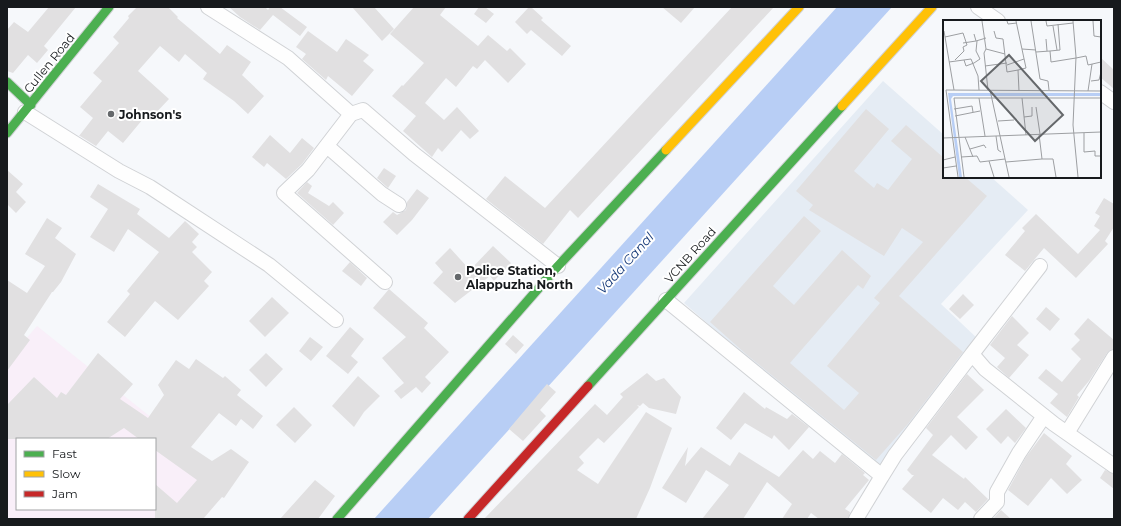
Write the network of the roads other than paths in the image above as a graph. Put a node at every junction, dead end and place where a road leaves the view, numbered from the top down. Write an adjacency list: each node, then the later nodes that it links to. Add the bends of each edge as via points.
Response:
1 (109, 7): 10 (main road, Cullen Road)
2 (208, 7): 11 (street, via 288,58)
3 (799, 7): 15 (main road)
4 (932, 7): 18 (main road, VCNB Road)
5 (978, 7): 6 (street)
6 (997, 20)
7 (7, 82): 10 (main road)
8 (1101, 93): 9 (street)
9 (1114, 102)
10 (28, 108): 12 (main road, Cullen Road); 19 (street, via 119,171 150,187 269,265)
11 (350, 114): 13 (street); 15 (street, via 363,110 414,154)
12 (7, 133)
13 (327, 146): 14 (street, via 382,194); 17 (street, via 308,170 284,193)
14 (398, 204)
15 (558, 266): 26 (main road)
16 (1040, 266): 20 (street)
17 (385, 282)
18 (666, 300): 25 (street); 27 (main road, VCNB Road)
19 (336, 320)
20 (972, 354): 22 (street, via 985,369); 25 (street, via 895,455)
21 (1114, 358): 23 (street)
22 (1044, 416): 23 (street); 29 (street, via 997,492 997,502)
23 (1067, 433): 24 (street)
24 (1114, 466)
25 (882, 476): 28 (street)
26 (337, 519)
27 (468, 519)
28 (856, 519)
29 (981, 519)

